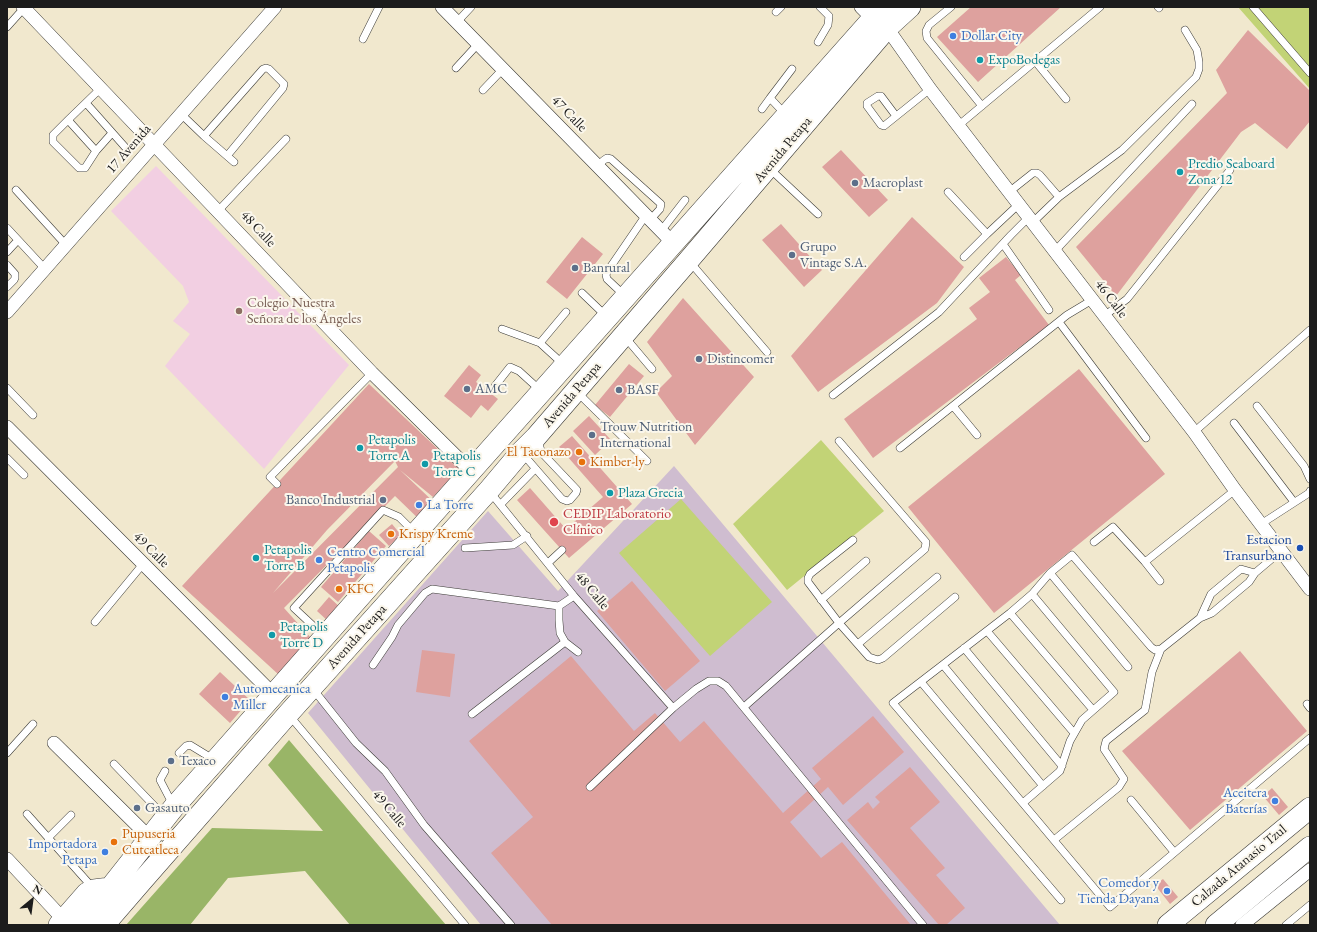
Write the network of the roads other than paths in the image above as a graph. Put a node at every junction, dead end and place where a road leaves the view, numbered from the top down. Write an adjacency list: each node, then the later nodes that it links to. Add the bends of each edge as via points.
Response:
1 (275, 7): 32 (street, 17 Avenida)
2 (379, 7): 15 (lane)
3 (442, 7): 12 (street, 47 Calle)
4 (471, 7): 12 (lane)
5 (820, 7): 16 (lane, via 829,16 829,20)
6 (910, 7): 11 (main road, Avenida Petapa)
7 (951, 7): 30 (lane, via 929,26 926,31 927,38)
8 (1100, 7): 18 (lane)
9 (1253, 7): 22 (lane)
10 (28, 9): 13 (lane); 23 (street, 48 Calle)
11 (878, 14): 25 (street, 46 Calle); 33 (main road, Avenida Petapa); 46 (main road, Avenida Petapa)
12 (457, 22): 17 (street, 47 Calle)
13 (7, 27)
14 (1185, 30): 51 (lane, via 1197,50 1199,69 1196,77 1122,150)
15 (363, 39)
16 (818, 42)
17 (478, 44): 19 (lane); 20 (street, 47 Calle)
18 (1035, 61): 27 (lane); 30 (lane)
19 (456, 68)
20 (503, 69): 24 (lane); 45 (street, 47 Calle)
21 (792, 69): 26 (lane)
22 (1310, 73)
23 (101, 88): 28 (lane); 40 (street, 48 Calle)
24 (483, 90)
25 (930, 90): 34 (lane); 36 (street, 46 Calle)
26 (770, 98): 31 (lane); 33 (lane)
27 (1066, 99)
28 (86, 103): 35 (lane); 37 (lane)
29 (1192, 104): 64 (lane)
30 (982, 106): 36 (lane)
31 (762, 109)
32 (181, 114): 38 (lane); 40 (street, 17 Avenida)
33 (786, 115): 60 (main road, Avenida Petapa)
34 (896, 116)
35 (68, 120): 42 (lane); 42 (lane, via 53,135 53,142 79,168 85,168)
36 (959, 125): 50 (street, 46 Calle)
37 (112, 133): 41 (lane); 42 (lane)
38 (204, 136): 43 (lane); 43 (lane, via 263,69 269,69 284,84 283,88)
39 (286, 139): 54 (lane)
40 (154, 144): 54 (street, 48 Calle); 63 (street, 17 Avenida)
41 (125, 147)
42 (96, 150)
43 (227, 156): 44 (lane)
44 (234, 162)
45 (598, 166): 56 (street, 47 Calle); 56 (lane, via 607,158 611,159 661,204 660,208)
46 (768, 167): 55 (lane); 67 (main road, Avenida Petapa)
47 (1230, 170): 77 (lane, via 1127,299)
48 (16, 190): 63 (lane)
49 (948, 192): 59 (lane)
50 (1009, 192): 51 (lane, via 1033,173 1037,173); 53 (street, 46 Calle)
51 (1059, 197): 57 (lane)
52 (685, 200): 60 (lane)
53 (1019, 204): 57 (street, 46 Calle); 59 (lane)
54 (218, 211): 87 (street, 48 Calle)
55 (818, 214)
56 (648, 217): 60 (street, 47 Calle); 72 (lane, via 606,275)
57 (1031, 220): 62 (lane); 64 (street, 46 Calle)
58 (7, 228): 61 (lane)
59 (987, 234): 66 (lane)
60 (667, 237): 72 (main road, Avenida Petapa)
61 (18, 240): 65 (lane); 69 (lane)
62 (1002, 244): 74 (lane); 92 (lane, via 939,312)
63 (66, 245): 69 (street, 17 Avenida)
64 (1055, 251): 73 (street, 46 Calle)
65 (7, 252)
66 (964, 257)
67 (688, 261): 82 (main road, Avenida Petapa); 84 (lane)
68 (7, 266): 70 (lane, via 15,274 15,278)
69 (45, 269): 75 (street, 17 Avenida)
70 (7, 287)
71 (582, 293): 78 (lane)
72 (625, 297): 78 (main road, Avenida Petapa)
73 (1092, 300): 77 (street, 46 Calle); 79 (lane)
74 (1048, 310)
75 (7, 312)
76 (566, 312): 83 (lane)
77 (1104, 316): 98 (street, 46 Calle)
78 (607, 317): 85 (main road, Avenida Petapa)
79 (1059, 322): 93 (lane); 101 (lane)
80 (502, 329): 83 (lane)
81 (1310, 330): 98 (lane)
82 (624, 336): 86 (lane); 90 (main road, Avenida Petapa)
83 (540, 343): 85 (lane)
84 (767, 352)
85 (565, 365): 91 (main road, Avenida Petapa)
86 (652, 369)
87 (372, 373): 108 (street, 48 Calle); 111 (lane, via 270,477)
88 (494, 386): 91 (lane, via 510,367 519,371)
89 (7, 388): 95 (lane)
90 (576, 391): 100 (main road, Avenida Petapa); 106 (lane)
91 (542, 392): 108 (main road, Avenida Petapa)
92 (833, 395)
93 (953, 406): 99 (lane); 103 (lane)
94 (1257, 406): 110 (lane, via 1304,466)
95 (33, 416)
96 (1234, 423): 115 (lane)
97 (7, 427): 127 (street, 49 Calle)
98 (1194, 432): 112 (street, 46 Calle)
99 (978, 434)
100 (536, 437): 104 (main road, Avenida Petapa); 107 (lane, via 542,453 575,487 576,493 570,500 562,500)
101 (1146, 438)
102 (839, 441): 142 (lane, via 926,545 920,555)
103 (900, 448)
104 (521, 452): 107 (lane); 114 (main road, Avenida Petapa)
105 (7, 458): 109 (lane)
106 (648, 461)
107 (535, 469): 114 (lane)
108 (472, 471): 114 (main road); 117 (main road, Avenida Petapa)
109 (24, 475)
110 (1310, 479)
111 (277, 484)
112 (1235, 490): 116 (street, 46 Calle); 125 (lane)
113 (1310, 491): 115 (lane)
114 (495, 497): 118 (lane, 48 Calle); 154 (main road, Avenida Petapa)
115 (1294, 502): 116 (lane)
116 (1261, 524): 123 (street, 46 Calle)
117 (416, 533): 128 (lane, via 406,535); 144 (main road, Avenida Petapa, via 357,594); 144 (lane, via 399,517 383,510 294,608)
118 (526, 536): 121 (lane, via 513,545); 126 (lane, 48 Calle)
119 (853, 540): 137 (lane, via 810,574 808,582)
120 (1094, 542): 125 (lane, via 1113,527)
121 (465, 548)
122 (562, 550): 126 (lane)
123 (1281, 551): 130 (lane); 133 (street, 46 Calle)
124 (866, 561): 137 (lane)
125 (1145, 562): 132 (lane)
126 (548, 563): 135 (lane, 48 Calle)
127 (143, 564): 141 (lane); 155 (street, 49 Calle)
128 (372, 572)
129 (1050, 573): 134 (lane); 148 (lane, via 1072,555 1151,647 1155,650); 152 (lane)
130 (1256, 573): 140 (lane, via 1212,613); 140 (lane, via 1241,569 1210,594)
131 (937, 577): 146 (lane)
132 (1160, 581)
133 (1310, 589)
134 (1032, 594): 139 (lane); 158 (lane, via 1114,692)
135 (574, 596): 138 (lane); 157 (lane, 48 Calle)
136 (955, 597): 146 (lane, via 884,658 878,660 869,657)
137 (821, 600): 142 (lane)
138 (559, 606): 145 (lane, via 560,633); 150 (lane, via 432,589 425,593 398,625)
139 (1010, 613): 143 (lane); 158 (lane)
140 (1200, 618): 148 (lane)
141 (95, 622)
142 (839, 623): 146 (lane); 156 (lane)
143 (987, 631): 147 (lane); 162 (lane)
144 (324, 636): 155 (main road, Avenida Petapa)
145 (565, 642): 149 (lane); 160 (lane)
146 (858, 644)
147 (964, 648): 151 (lane); 169 (lane)
148 (1161, 649): 181 (lane, via 1152,672 1145,710 1106,741 1104,749 1124,779 1119,787)
149 (578, 652)
150 (373, 665)
151 (943, 665): 153 (lane); 171 (lane)
152 (1128, 667)
153 (921, 682): 174 (lane); 187 (lane, via 893,703)
154 (312, 688): 159 (main road, Avenida Petapa); 193 (lane, via 356,743 385,771 424,825)
155 (273, 694): 167 (main road, Avenida Petapa)
156 (744, 707): 157 (lane, via 726,686 718,681 709,681); 194 (lane)
157 (673, 708): 172 (lane)
158 (1093, 710): 162 (lane, via 1082,720)
159 (288, 714): 190 (main road, Avenida Petapa); 192 (lane, 49 Calle)
160 (472, 714)
161 (33, 724): 165 (lane)
162 (1074, 733): 169 (lane)
163 (1310, 738): 183 (lane)
164 (54, 742): 180 (street)
165 (7, 753)
166 (179, 753): 167 (lane, via 190,745)
167 (215, 761): 176 (main road, Avenida Petapa)
168 (114, 764): 176 (lane, via 152,804)
169 (1062, 766): 171 (lane, via 1060,771)
170 (165, 771): 176 (lane, via 160,780)
171 (1042, 786): 174 (lane)
172 (590, 787)
173 (1131, 800): 183 (lane)
174 (1023, 803): 181 (lane)
175 (1310, 808): 195 (main road, Calzada Atanasio Tzul)
176 (170, 812): 180 (main road, Avenida Petapa)
177 (27, 814): 179 (lane)
178 (71, 814): 179 (lane)
179 (48, 838): 186 (lane)
180 (150, 838): 186 (main road, Avenida Petapa)
181 (1054, 840): 183 (lane, via 1110,907)
182 (1310, 847): 196 (main road)
183 (1174, 852)
184 (7, 859): 191 (street)
185 (1310, 870): 189 (street)
186 (102, 889): 191 (main road, Avenida Petapa)
187 (1061, 900)
188 (1310, 905): 198 (lane)
189 (1253, 921): 197 (street)
190 (107, 923)
191 (70, 924)
192 (465, 925)
193 (511, 925)
194 (923, 925)
195 (1168, 925)
196 (1216, 925)
197 (1242, 925)
198 (1286, 925)

